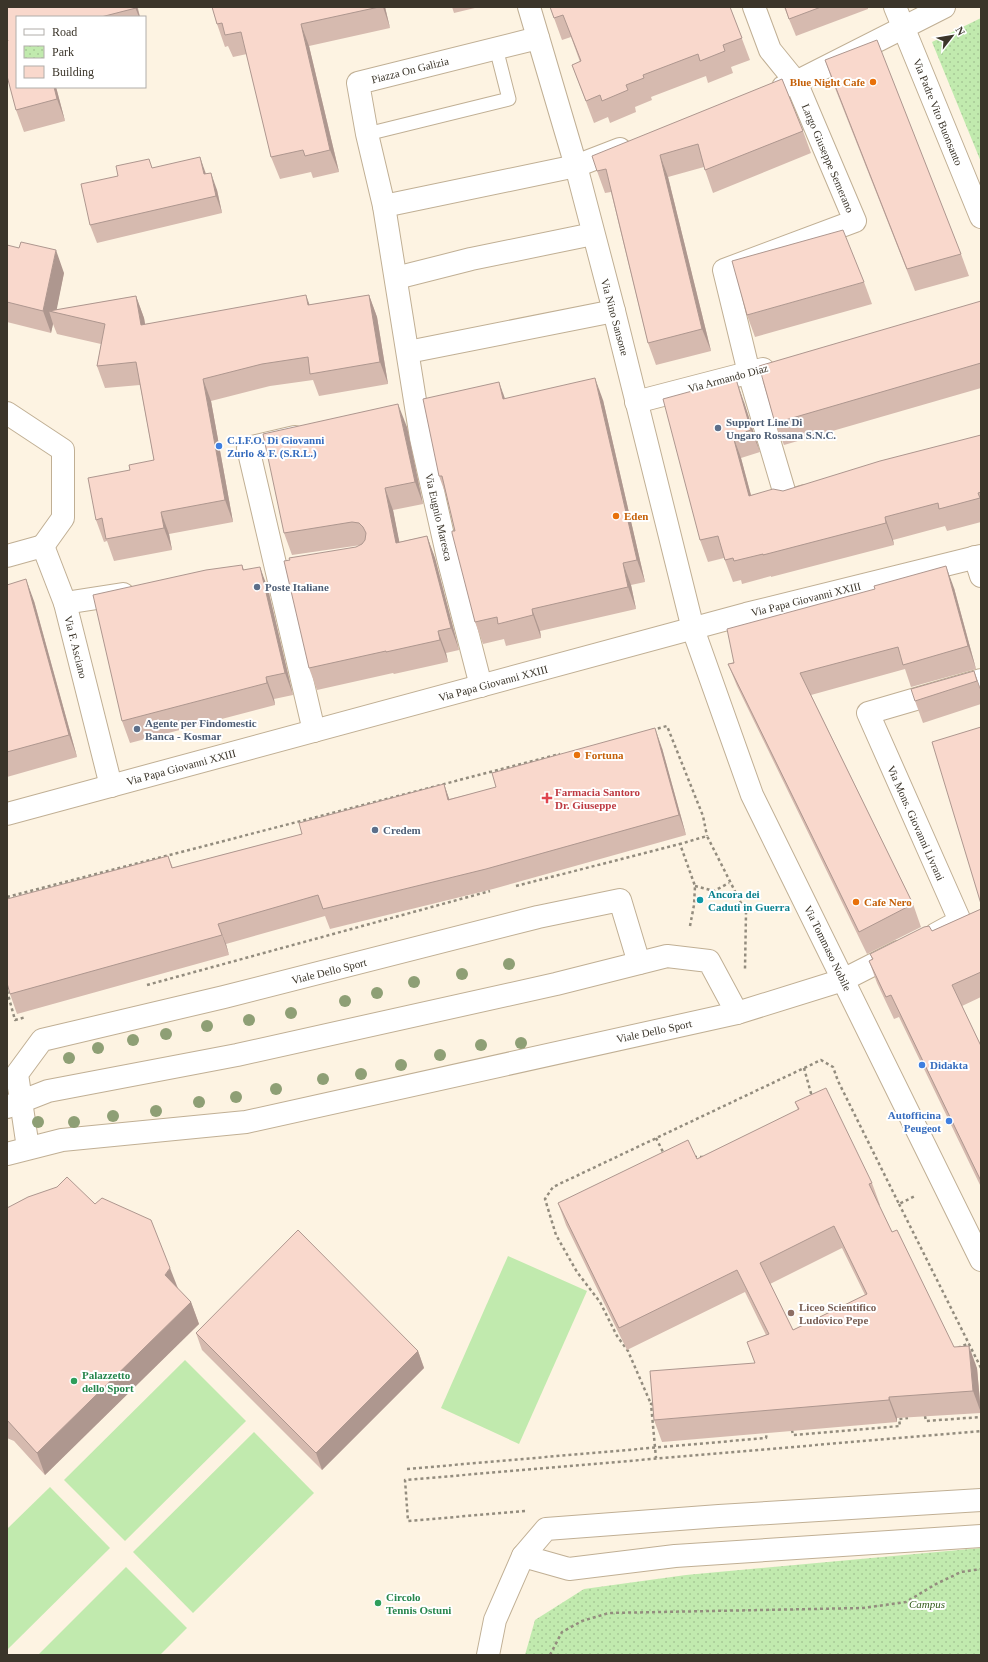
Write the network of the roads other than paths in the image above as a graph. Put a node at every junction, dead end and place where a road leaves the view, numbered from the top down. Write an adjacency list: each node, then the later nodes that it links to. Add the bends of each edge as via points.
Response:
1 (530, 7): 6 (street, Via Nino Sansone)
2 (754, 7): 8 (street, Largo Giuseppe Semerano, via 770,50)
3 (896, 7): 5 (street, Via Padre Vito Buonsanto)
4 (944, 7): 5 (street)
5 (904, 29): 8 (street); 14 (street, Via Padre Vito Buonsanto)
6 (538, 38): 7 (street, Piazza On Galizia); 12 (street, Via Nino Sansone)
7 (496, 48): 10 (street, Piazza On Galizia, via 358,83); 10 (lane, via 510,99)
8 (796, 82): 9 (street); 20 (street, Largo Giuseppe Semerano, via 854,221 724,270)
9 (767, 93)
10 (367, 134): 13 (street, Piazza On Galizia)
11 (642, 141): 12 (street)
12 (576, 166): 13 (street); 15 (street, Via Nino Sansone)
13 (384, 206): 16 (street, Piazza On Galizia)
14 (981, 217)
15 (593, 234): 16 (street, via 471,259); 17 (street, Via Nino Sansone)
16 (396, 278): 18 (street, Piazza On Galizia)
17 (614, 311): 18 (street); 21 (street, Via Nino Sansone)
18 (407, 349): 22 (street, Via Eugnio Maresca)
19 (779, 364): 20 (street, Via Armando Diaz)
20 (749, 373): 21 (street, Via Armando Diaz); 26 (street, via 788,502)
21 (636, 402): 34 (street, Via Nino Sansone)
22 (416, 408): 24 (street); 36 (street, Via Eugnio Maresca, via 448,558)
23 (7, 413): 27 (street, via 63,450 63,518)
24 (393, 413)
25 (317, 432): 31 (street, via 248,448)
26 (821, 491)
27 (43, 546): 28 (street); 33 (street, Via F. Asciano)
28 (7, 556)
29 (979, 563): 34 (street, Via Papa Giovanni XXIII)
30 (300, 566): 31 (street)
31 (268, 571): 37 (street)
32 (143, 591): 33 (street)
33 (64, 604): 38 (street, Via F. Asciano)
34 (693, 629): 36 (street, Via Papa Giovanni XXIII); 41 (street, Via Tommaso Nobile, via 752,795)
35 (981, 680): 41 (street, Via Mons. Giovanni Livrani, via 868,713 960,921)
36 (481, 686): 37 (street, Via Papa Giovanni XXIII)
37 (314, 731): 38 (street, Via Papa Giovanni XXIII)
38 (111, 786): 39 (street, Via Papa Giovanni XXIII)
39 (7, 814)
40 (639, 963): 42 (street, via 667,956 709,961); 43 (street, via 548,986 237,1055 48,1091); 43 (street, Viale Dello Sport, via 620,900 538,917 232,995 42,1040 17,1074)
41 (843, 980): 42 (street, Viale Dello Sport); 46 (street, Via Tommaso Nobile)
42 (737, 1012): 44 (street, Viale Dello Sport, via 246,1122 62,1140)
43 (14, 1105): 44 (street, Viale Dello Sport)
44 (28, 1148): 45 (street, Viale Dello Sport)
45 (7, 1154)
46 (981, 1260)
47 (981, 1500): 49 (street, via 546,1529)
48 (981, 1536): 49 (street, via 675,1556 569,1569)
49 (523, 1556): 50 (street, via 495,1620)
50 (488, 1655)

